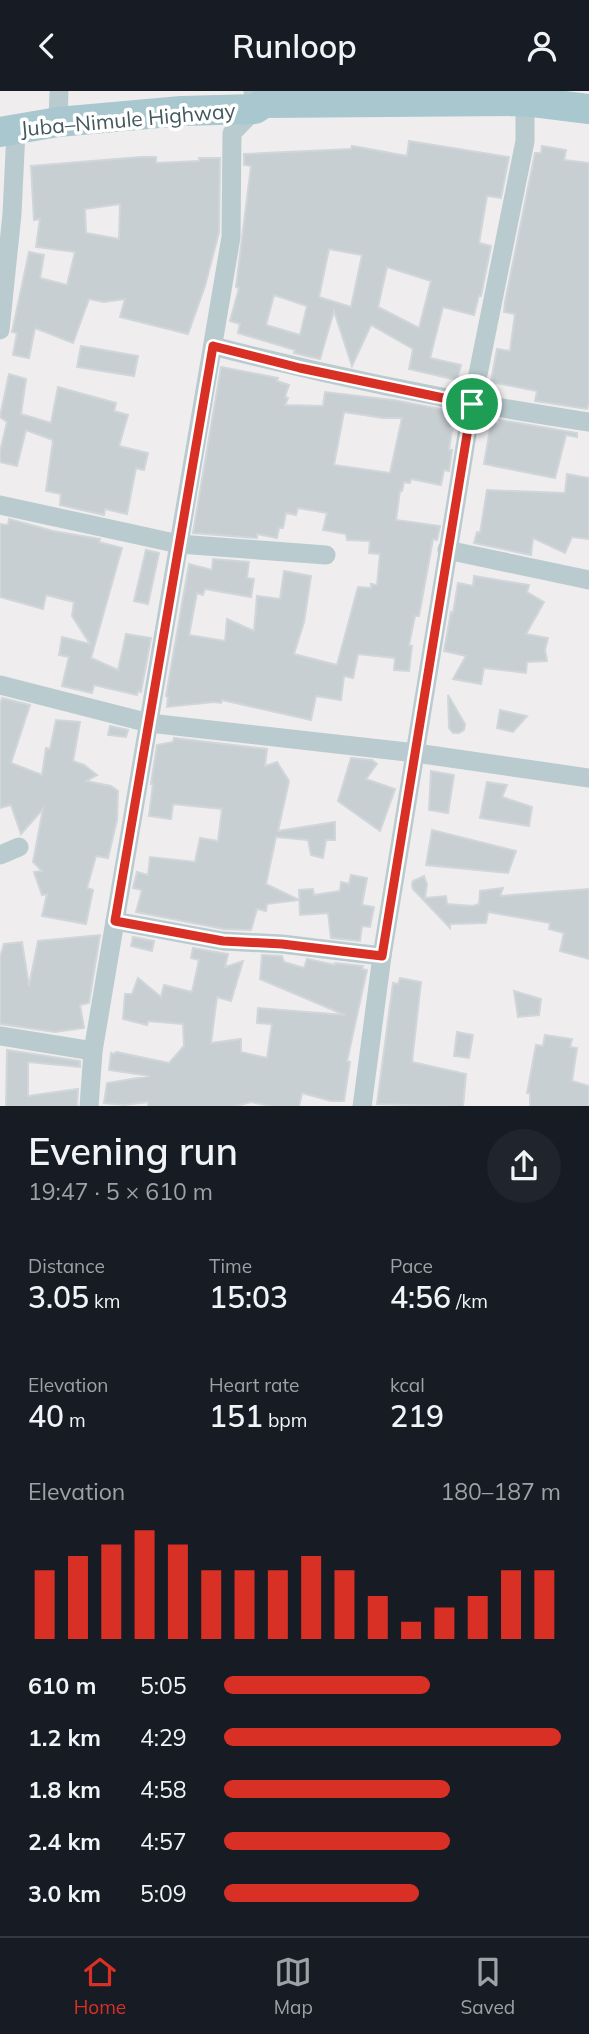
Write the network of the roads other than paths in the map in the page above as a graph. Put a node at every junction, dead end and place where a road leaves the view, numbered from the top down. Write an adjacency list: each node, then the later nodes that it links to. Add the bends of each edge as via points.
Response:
1 (59, 91): 5 (street)
2 (254, 100): 3 (main road, Juba–Nimule Highway); 5 (main road, Juba–Nimule Highway); 8 (street, via 232,133 231,237)
3 (525, 101): 4 (main road, Juba–Nimule Highway); 9 (street, via 525,141)
4 (589, 109)
5 (58, 122): 6 (main road, Juba–Nimule Highway)
6 (8, 131): 7 (street, via 11,228)
7 (0, 330)
8 (213, 346): 9 (street); 12 (street)
9 (472, 404): 10 (street); 13 (street)
10 (589, 422)
11 (0, 505): 12 (street)
12 (179, 544): 14 (street); 17 (street)
13 (447, 550): 15 (street); 18 (street)
14 (326, 555)
15 (589, 580)
16 (0, 685): 17 (street)
17 (149, 723): 18 (street); 22 (street)
18 (416, 753): 19 (street); 23 (street)
19 (589, 778)
20 (19, 847): 21 (street)
21 (0, 855)
22 (115, 921): 23 (street, via 223,941); 25 (street)
23 (382, 956): 27 (street)
24 (0, 1036): 25 (street)
25 (93, 1051): 26 (street)
26 (89, 1106)
27 (362, 1106)

